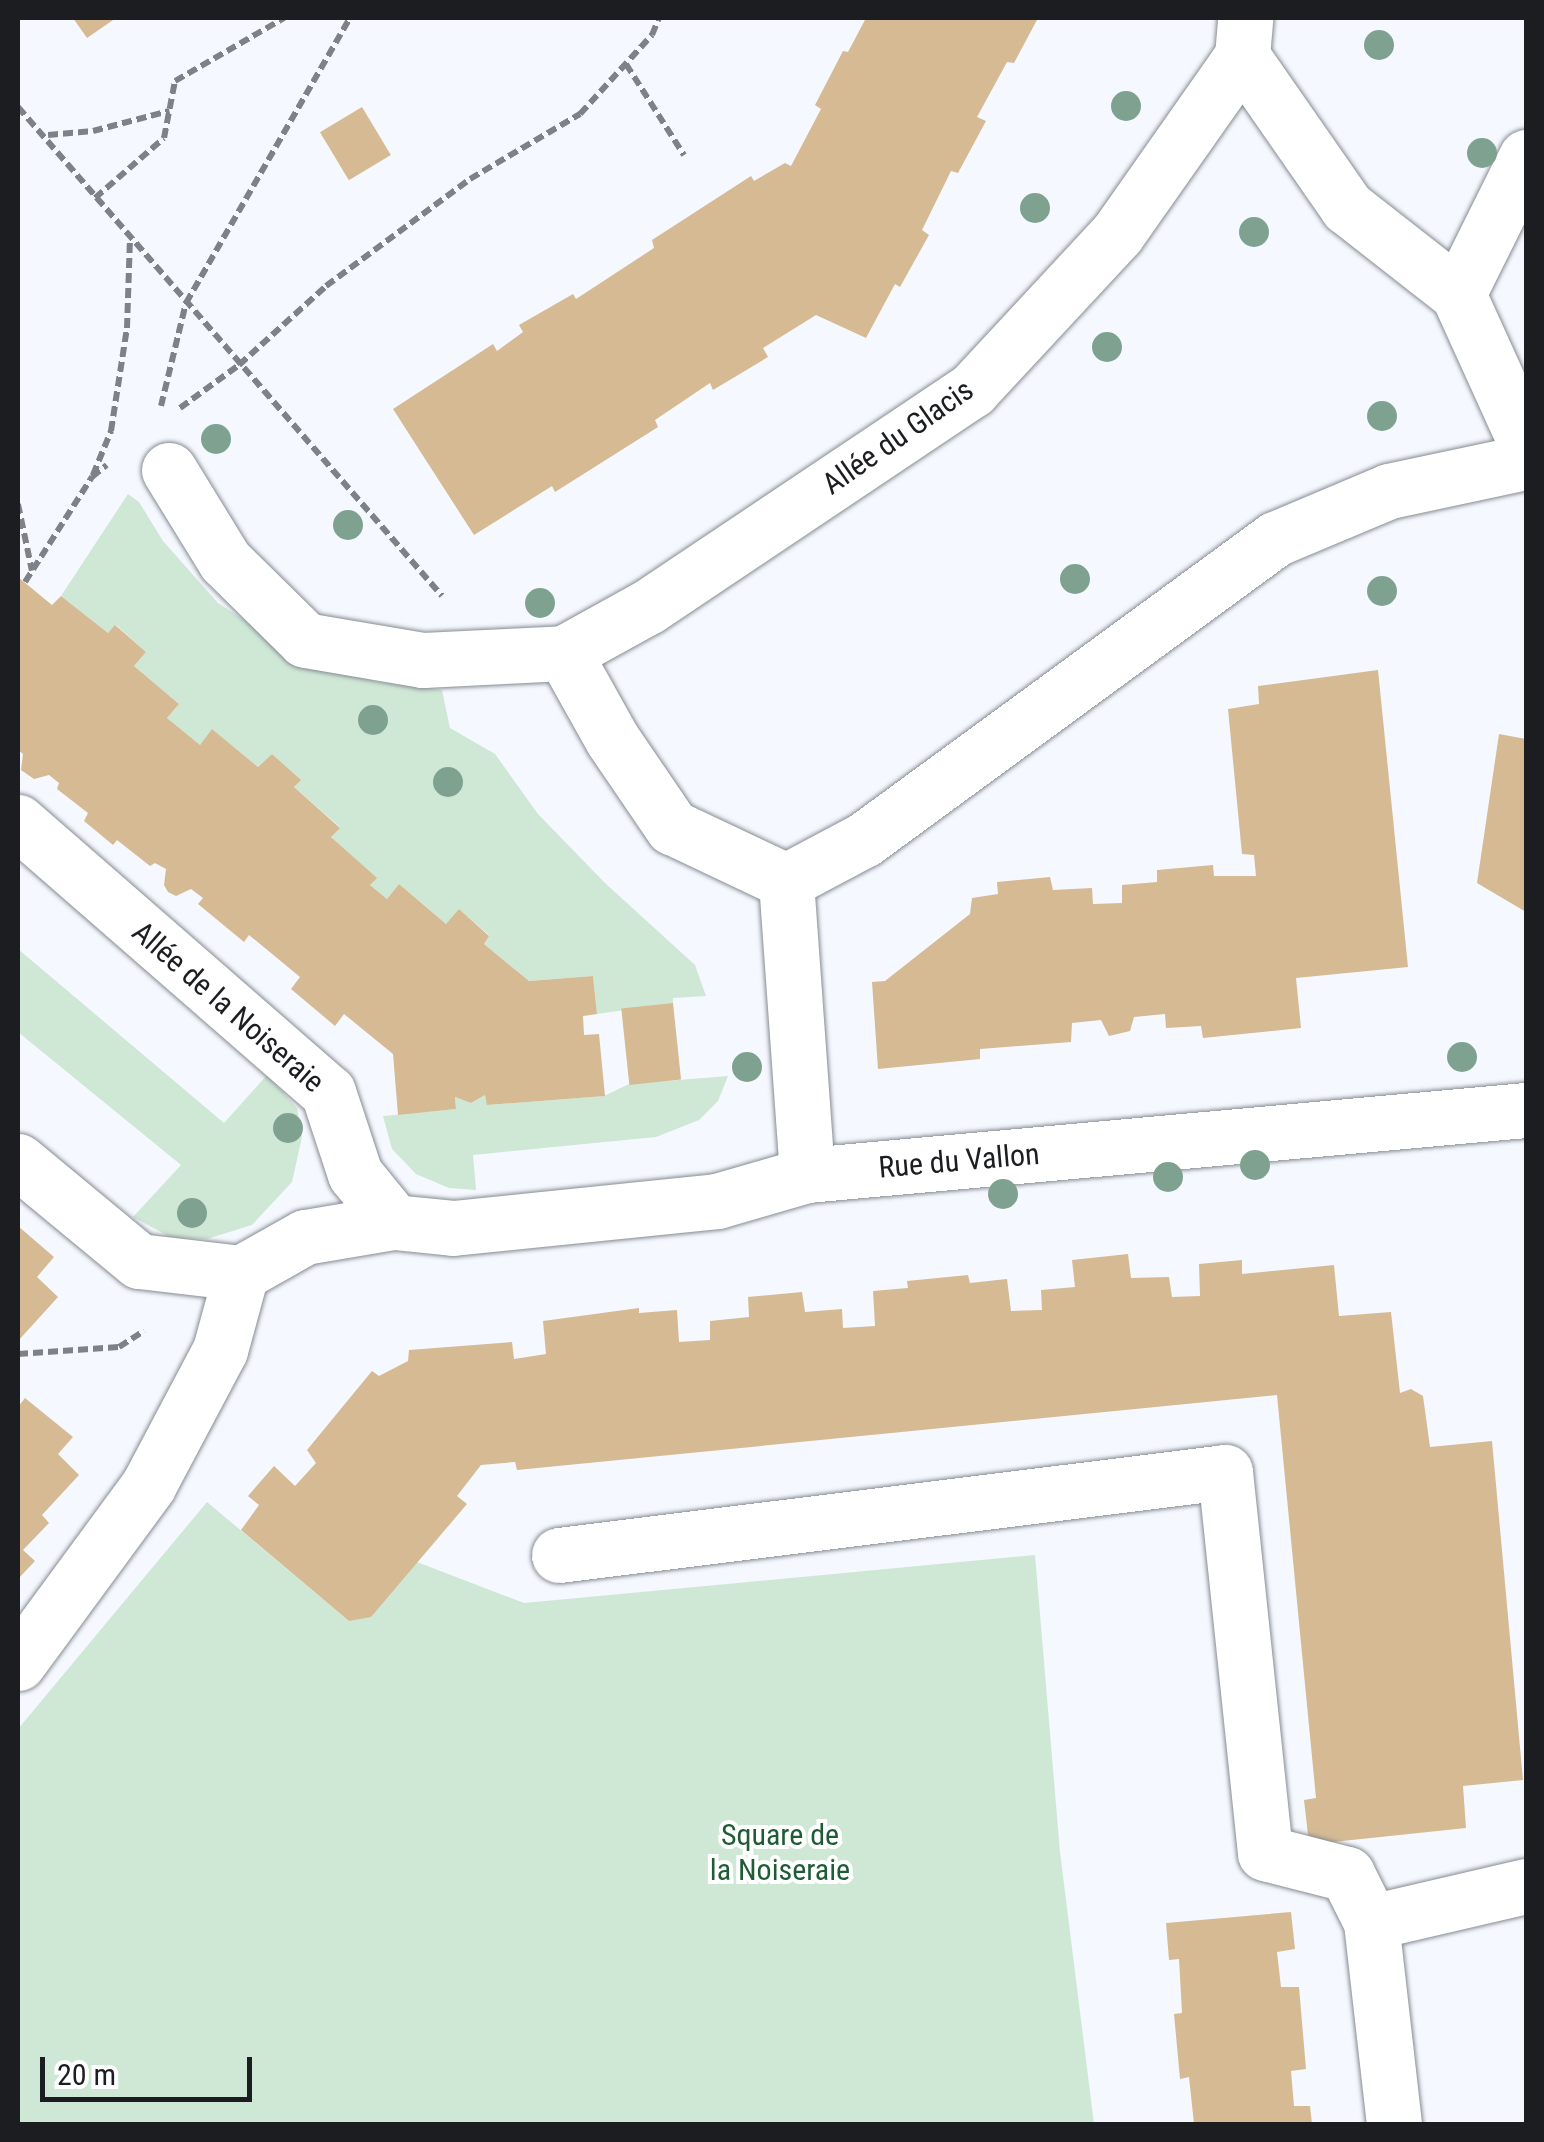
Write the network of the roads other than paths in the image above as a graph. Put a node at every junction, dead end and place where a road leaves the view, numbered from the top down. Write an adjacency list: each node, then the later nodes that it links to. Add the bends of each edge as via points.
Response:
1 (1243, 37): 3 (street, Allée du Glacis, via 1347,207); 7 (street, Allée du Glacis, via 1117,234 972,390 649,606)
2 (1526, 157): 3 (street)
3 (1458, 294): 4 (street, Allée du Glacis)
4 (1526, 444)
5 (162, 448): 7 (street, Allée du Glacis, via 225,561 304,640 423,660)
6 (1526, 462): 9 (street, via 1389,490 1275,538 864,839)
7 (564, 653): 9 (street, via 672,828)
8 (18, 822): 13 (street, Allée de la Noiseraie, via 328,1092 355,1174)
9 (786, 881): 12 (street)
10 (1526, 1110): 12 (street, Rue du Vallon)
11 (18, 1161): 14 (street, via 139,1262)
12 (807, 1175): 13 (street, Rue du Vallon, via 717,1201 453,1228)
13 (394, 1222): 14 (street, Rue du Vallon, via 305,1236)
14 (241, 1272): 16 (street, via 220,1350 148,1486)
15 (559, 1554): 18 (street, via 1225,1472 1265,1853 1346,1874)
16 (18, 1663)
17 (1526, 1886): 18 (street)
18 (1371, 1922): 19 (street)
19 (1394, 2124)

